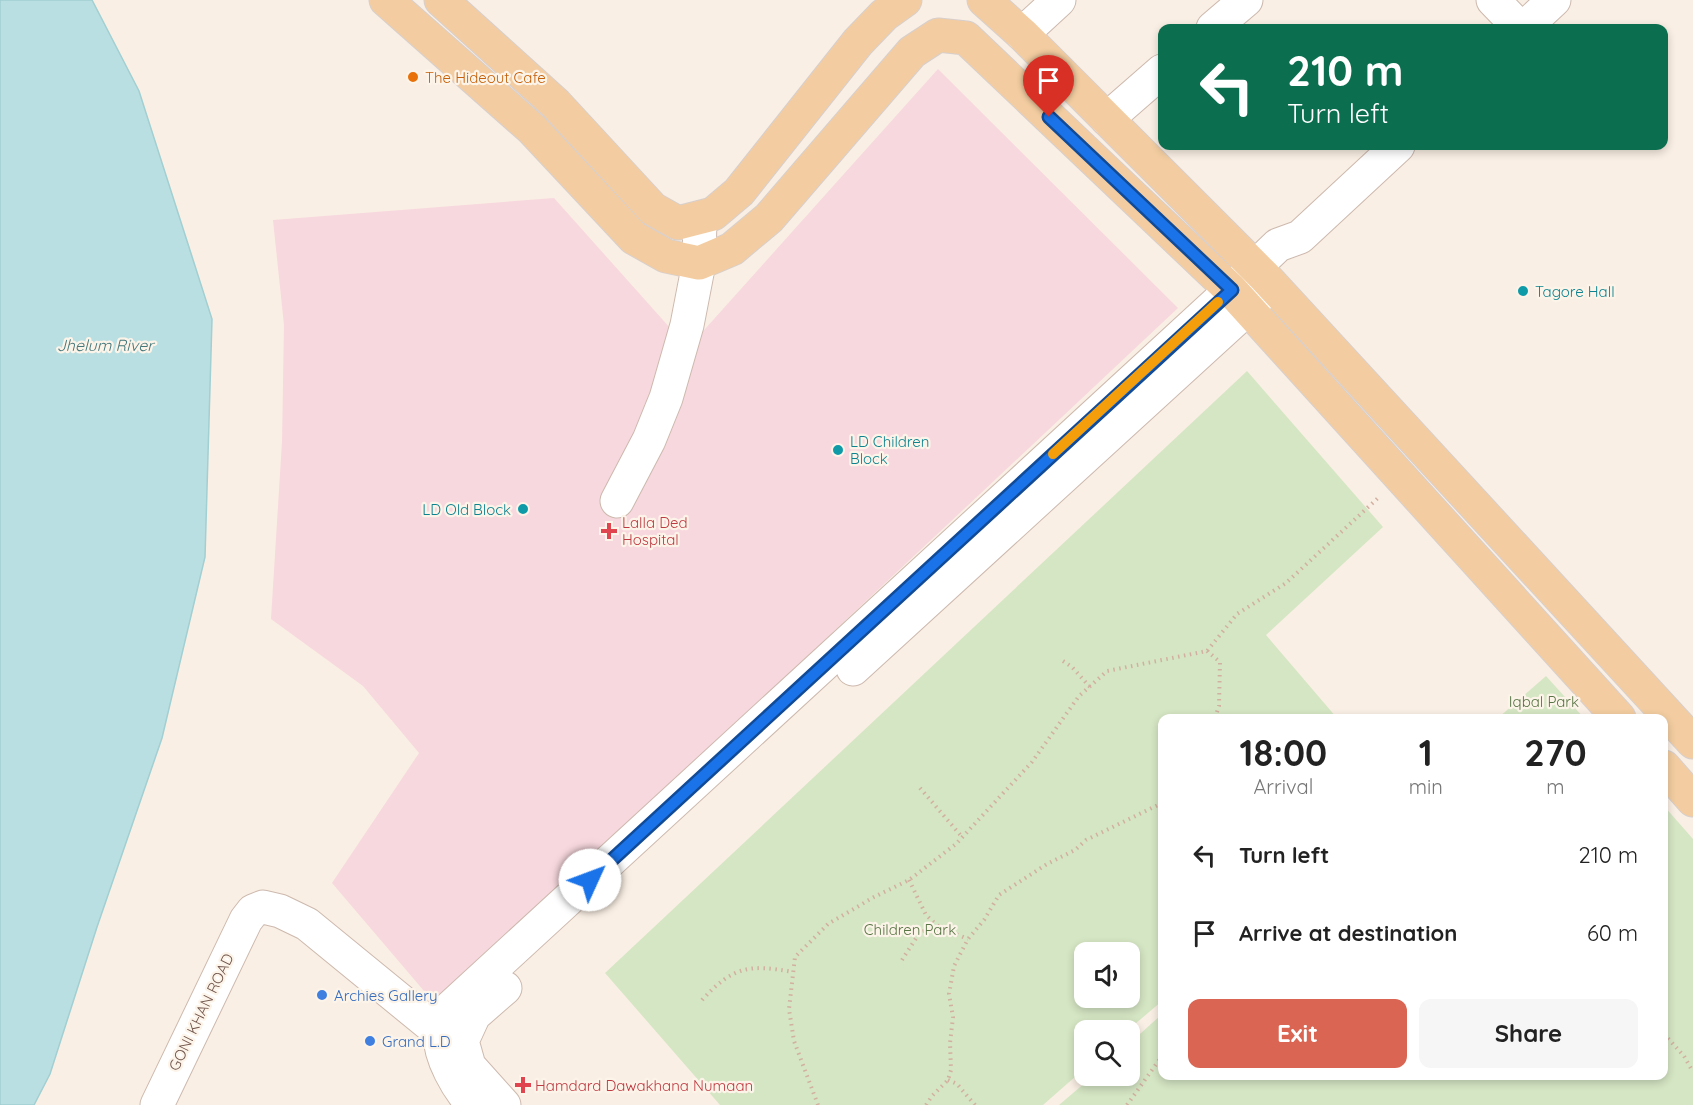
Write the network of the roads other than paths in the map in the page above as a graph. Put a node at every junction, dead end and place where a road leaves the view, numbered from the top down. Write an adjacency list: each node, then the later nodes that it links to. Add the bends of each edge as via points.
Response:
1 (386, 0): 17 (main road, via 532,129 634,238 666,256)
2 (441, 0): 16 (main road, via 556,104 653,209 678,223)
3 (905, 0): 16 (main road, via 858,42 739,192 713,214)
4 (984, 0): 12 (main road)
5 (1059, 0): 12 (street)
6 (1246, 0): 9 (street)
7 (1493, 0): 10 (street)
8 (1554, 0): 11 (street)
9 (1218, 24)
10 (1518, 24)
11 (1527, 24)
12 (1022, 34): 14 (main road)
13 (1158, 74): 14 (street)
14 (1107, 119): 18 (main road)
15 (1394, 150): 18 (street, via 1300,237 1278,245)
16 (700, 218): 17 (street)
17 (699, 263): 19 (main road, via 732,249 769,218 912,52 938,35 966,38); 20 (street, via 687,325 666,398 649,441)
18 (1263, 275): 19 (street); 22 (main road)
19 (1240, 299): 21 (main road); 27 (street, via 451,1007); 30 (street, via 474,1015 462,1041 469,1066)
20 (617, 501)
21 (1615, 714)
22 (1667, 714)
23 (1668, 715): 24 (main road)
24 (1693, 742)
25 (1668, 772): 26 (main road)
26 (1693, 800)
27 (439, 1032): 28 (street, GONI KHAN ROAD, via 307,924 264,907 253,911 246,920); 29 (street, via 445,1059 461,1092)
28 (158, 1105)
29 (473, 1105)
30 (504, 1105)

